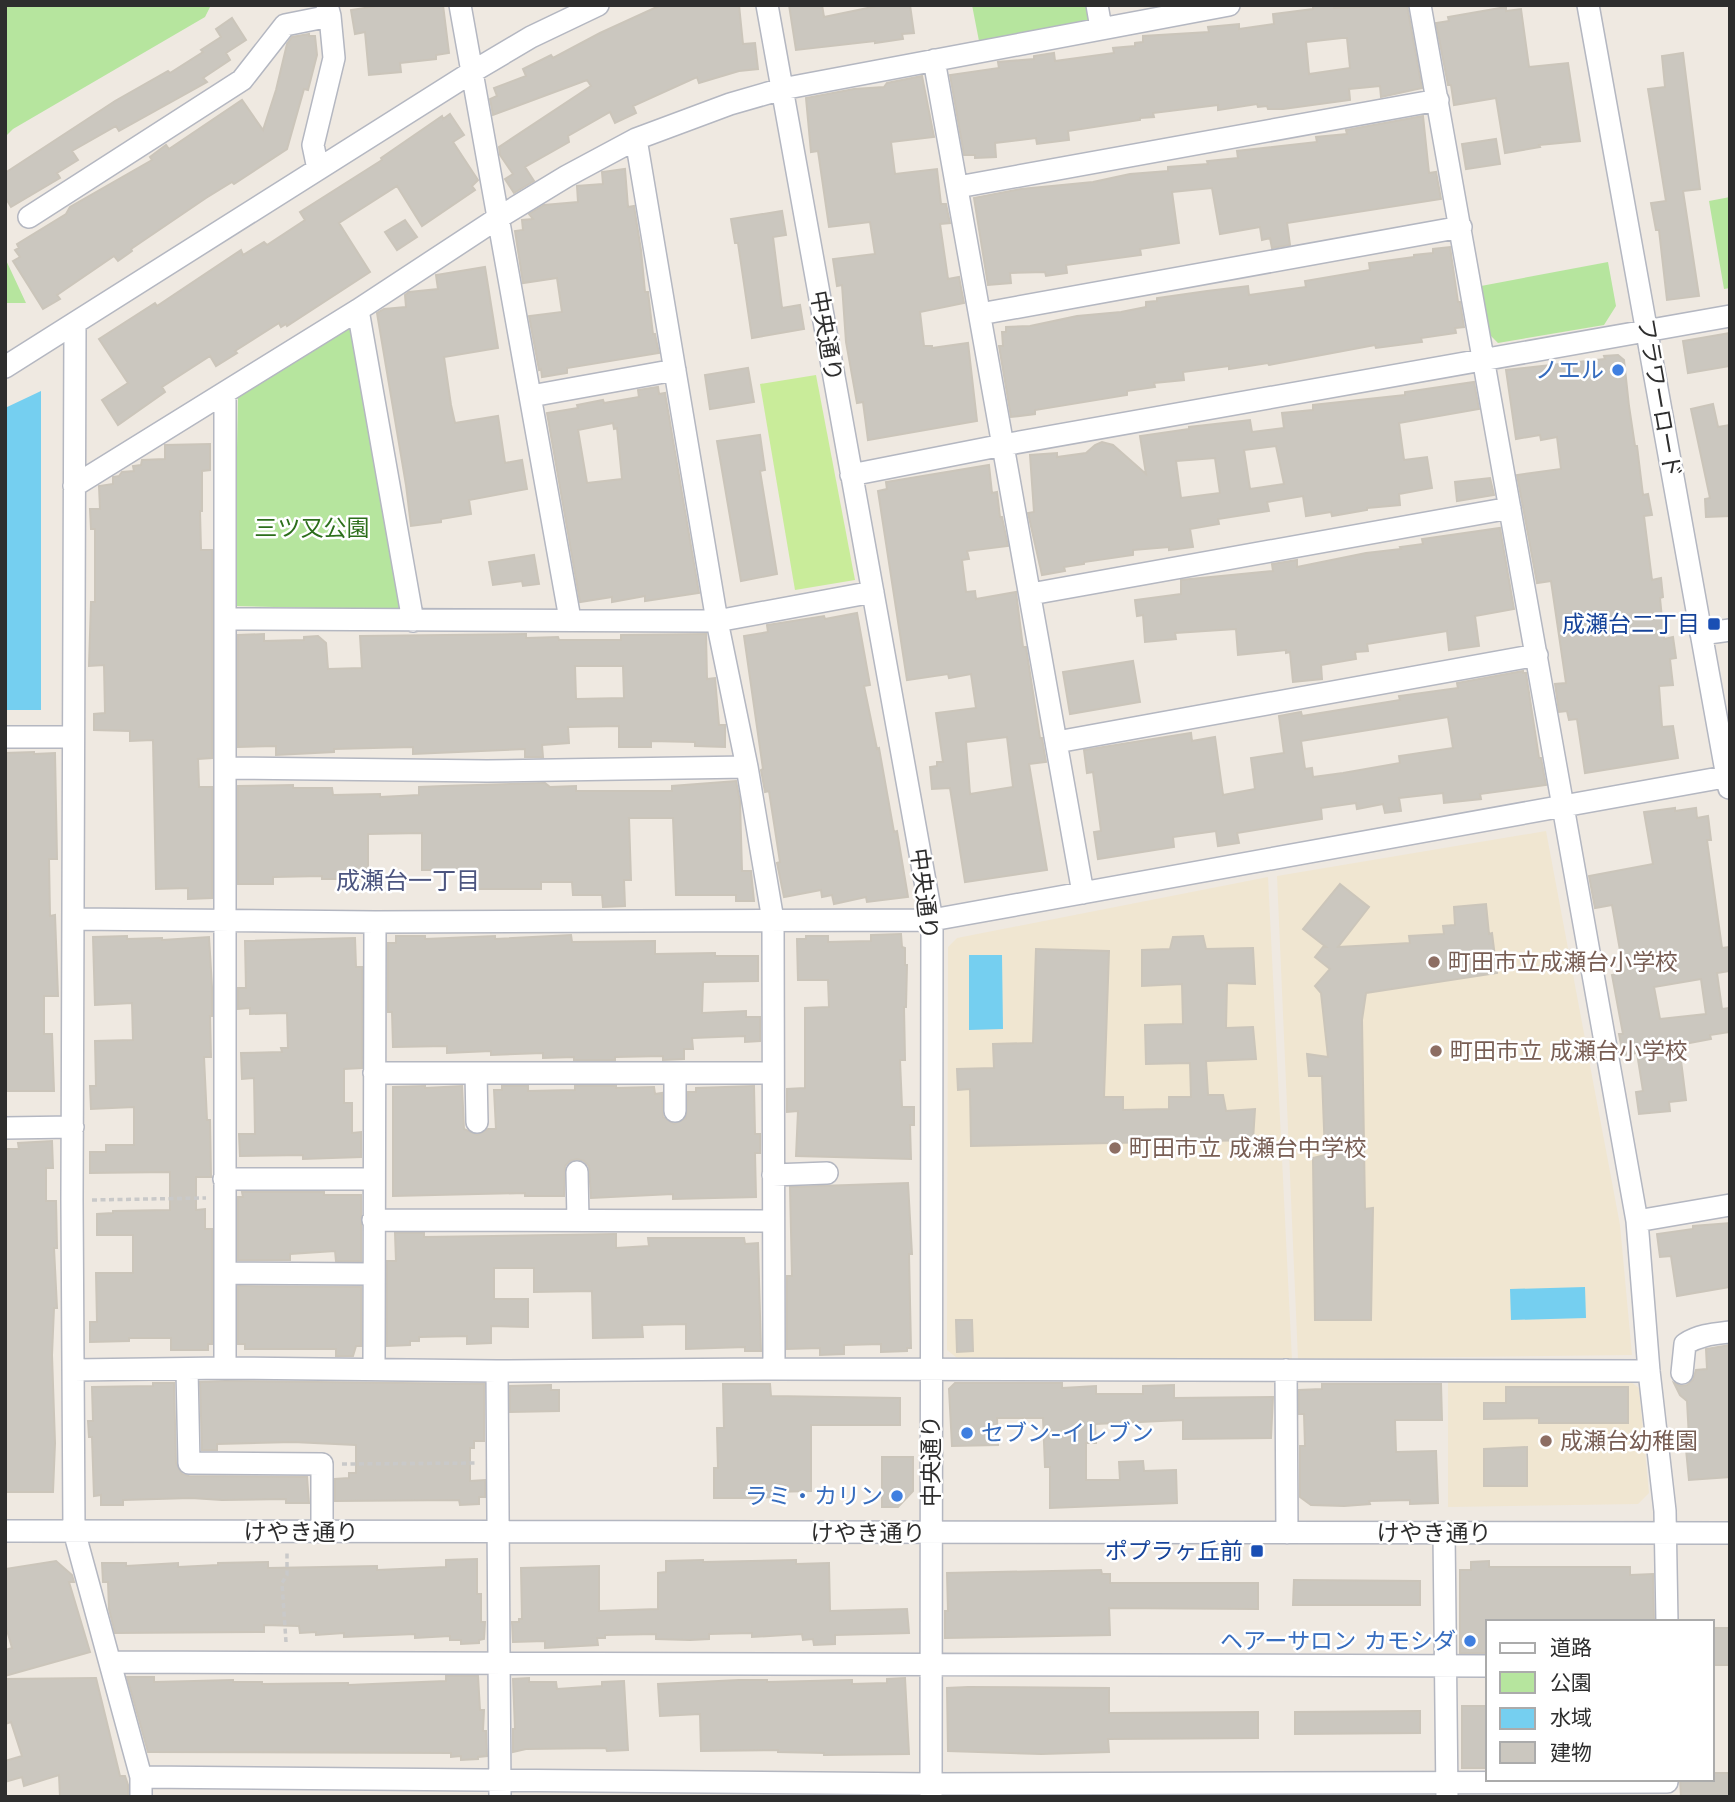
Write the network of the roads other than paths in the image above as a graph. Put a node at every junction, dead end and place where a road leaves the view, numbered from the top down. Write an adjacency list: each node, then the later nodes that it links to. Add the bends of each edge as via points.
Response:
1 (460, 5): 11 (street)
2 (598, 5): 11 (street)
3 (767, 5): 12 (street, 中央通り)
4 (1097, 5): 9 (street)
5 (1229, 5): 9 (street)
6 (1420, 5): 13 (street)
7 (1588, 5): 24 (street, フラワーロード)
8 (329, 10): 15 (street, via 334,58 313,145); 17 (street, via 285,25 242,80)
9 (1101, 28): 10 (street)
10 (934, 60): 12 (street); 16 (street)
11 (472, 72): 15 (street); 18 (street)
12 (782, 89): 14 (street); 31 (street, 中央通り)
13 (1438, 100): 16 (street); 19 (street)
14 (636, 139): 18 (street); 27 (street)
15 (318, 169): 23 (street)
16 (958, 187): 21 (street)
17 (29, 217)
18 (498, 218): 20 (street); 29 (street)
19 (1461, 227): 21 (street); 25 (street)
20 (358, 310): 28 (street); 38 (street)
21 (980, 314): 30 (street)
22 (1730, 316): 24 (street)
23 (75, 324): 26 (street); 32 (street)
24 (1647, 332): 25 (street); 41 (street, フラワーロード)
25 (1484, 360): 30 (street); 33 (street)
26 (5, 367)
27 (675, 370): 29 (street); 39 (street)
28 (225, 393): 32 (street); 36 (street)
29 (531, 396): 37 (street)
30 (1003, 445): 31 (street); 35 (street)
31 (852, 475): 34 (street, 中央通り)
32 (74, 486): 44 (street)
33 (1510, 508): 35 (street); 42 (street)
34 (873, 592): 39 (street); 53 (street, 中央通り)
35 (1031, 594): 45 (street)
36 (226, 619): 38 (street); 46 (street)
37 (570, 619): 38 (street); 39 (street)
38 (413, 621)
39 (717, 621): 47 (street)
40 (1730, 630): 41 (street)
41 (1701, 634): 48 (street, フラワーロード)
42 (1537, 655): 45 (street); 49 (street)
43 (5, 737): 44 (street)
44 (73, 737): 51 (street)
45 (1057, 742): 50 (street)
46 (226, 768): 47 (street); 54 (street)
47 (747, 768): 52 (street)
48 (1729, 781): 49 (street)
49 (1564, 805): 50 (street); 73 (street)
50 (1083, 892): 53 (street)
51 (74, 919): 54 (street); 62 (street)
52 (774, 920): 53 (street); 55 (street); 59 (street)
53 (932, 920): 82 (street, 中央通り)
54 (224, 922): 55 (street); 68 (street)
55 (374, 922): 56 (street)
56 (374, 1073): 57 (street); 67 (street)
57 (476, 1073): 58 (street); 61 (street)
58 (675, 1073): 59 (street); 60 (street)
59 (772, 1073): 66 (street)
60 (675, 1111)
61 (477, 1122)
62 (73, 1127): 63 (street); 80 (street)
63 (5, 1128)
64 (577, 1172): 71 (street)
65 (827, 1173): 66 (street)
66 (773, 1175): 72 (street)
67 (373, 1179): 68 (street); 70 (street)
68 (224, 1188): 74 (street)
69 (1730, 1205): 73 (street)
70 (373, 1220): 71 (street); 75 (street)
71 (578, 1220): 72 (street)
72 (774, 1221): 79 (street)
73 (1637, 1221): 85 (street)
74 (226, 1273): 75 (street); 77 (street)
75 (373, 1274): 78 (street)
76 (1730, 1332): 86 (street, via 1685,1344)
77 (225, 1368): 78 (street); 81 (street)
78 (374, 1368): 84 (street)
79 (774, 1369): 82 (street); 84 (street)
80 (74, 1370): 81 (street); 88 (street)
81 (187, 1370): 89 (street, via 189,1463 322,1464)
82 (931, 1370): 83 (street); 91 (street, 中央通り)
83 (1286, 1370): 85 (street); 92 (street)
84 (497, 1371): 90 (street)
85 (1649, 1371): 94 (street)
86 (1682, 1373)
87 (5, 1531): 88 (street, けやき通り)
88 (74, 1531): 89 (street, けやき通り); 97 (street)
89 (322, 1532): 90 (street, けやき通り)
90 (499, 1532): 91 (street, けやき通り); 98 (street)
91 (931, 1533): 92 (street, けやき通り); 99 (street, 中央通り)
92 (1287, 1533): 93 (street, けやき通り)
93 (1444, 1533): 94 (street, けやき通り); 100 (street)
94 (1665, 1533): 95 (street, けやき通り); 96 (street)
95 (1730, 1533)
96 (1667, 1620)
97 (110, 1662): 98 (street); 103 (street)
98 (500, 1664): 99 (street); 104 (street)
99 (931, 1665): 100 (street); 106 (street, 中央通り)
100 (1446, 1666): 101 (street); 105 (street)
101 (1486, 1666)
102 (1667, 1786): 105 (street)
103 (141, 1787): 104 (street)
104 (500, 1789): 106 (street)
105 (1447, 1789): 106 (street)
106 (931, 1790)

